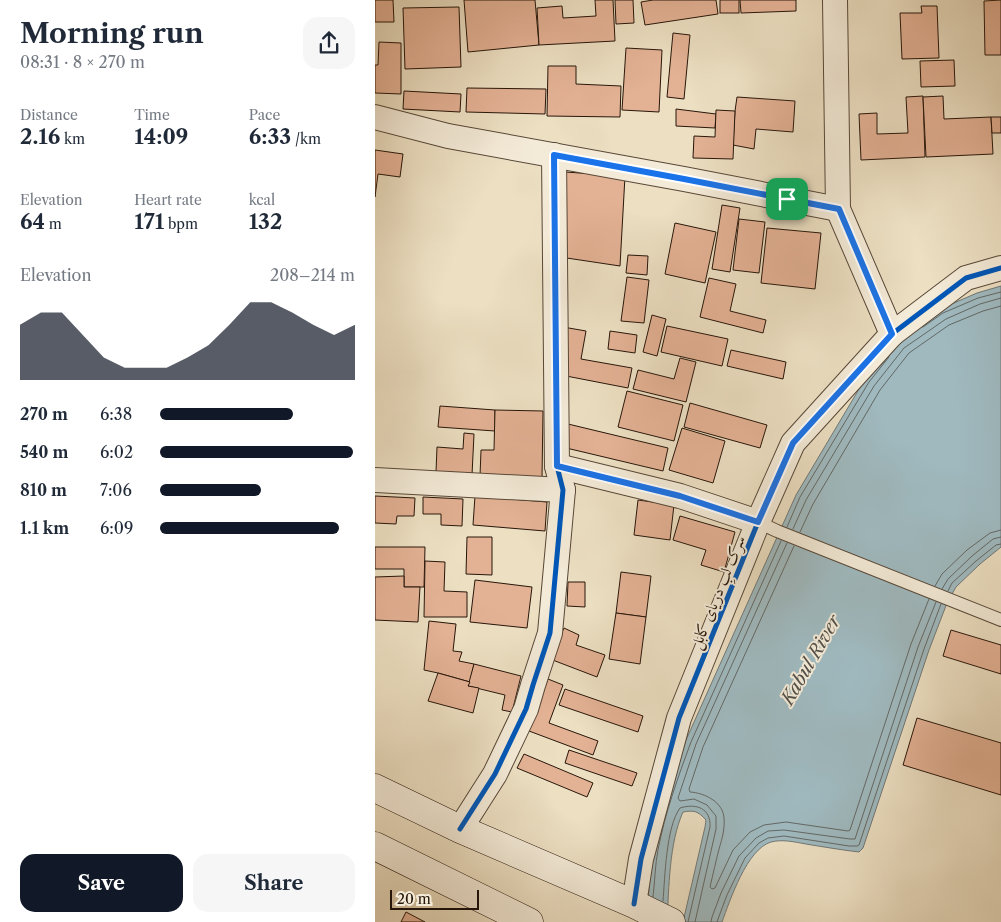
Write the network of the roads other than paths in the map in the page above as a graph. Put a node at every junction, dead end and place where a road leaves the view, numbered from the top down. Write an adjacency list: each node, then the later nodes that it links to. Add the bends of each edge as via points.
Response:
1 (835, 0): 4 (street)
2 (375, 117): 3 (street, via 448,136)
3 (554, 155): 4 (street); 7 (street)
4 (839, 209): 6 (street)
5 (1001, 268): 6 (street, سرک لبِ دریای کابل, via 965,278)
6 (892, 334): 10 (street, سرک لبِ دریای کابل, via 793,443)
7 (557, 466): 9 (street); 10 (street, via 680,496)
8 (375, 480): 9 (street)
9 (563, 490): 13 (street, via 550,633 526,710 495,774)
10 (768, 527): 11 (lane); 15 (street, سرک لبِ دریای کابل, via 679,718 641,859)
11 (1001, 620)
12 (375, 788): 13 (main road)
13 (460, 829): 15 (main road)
14 (375, 846): 16 (main road)
15 (637, 906): 17 (main road)
16 (529, 922)
17 (671, 922)

